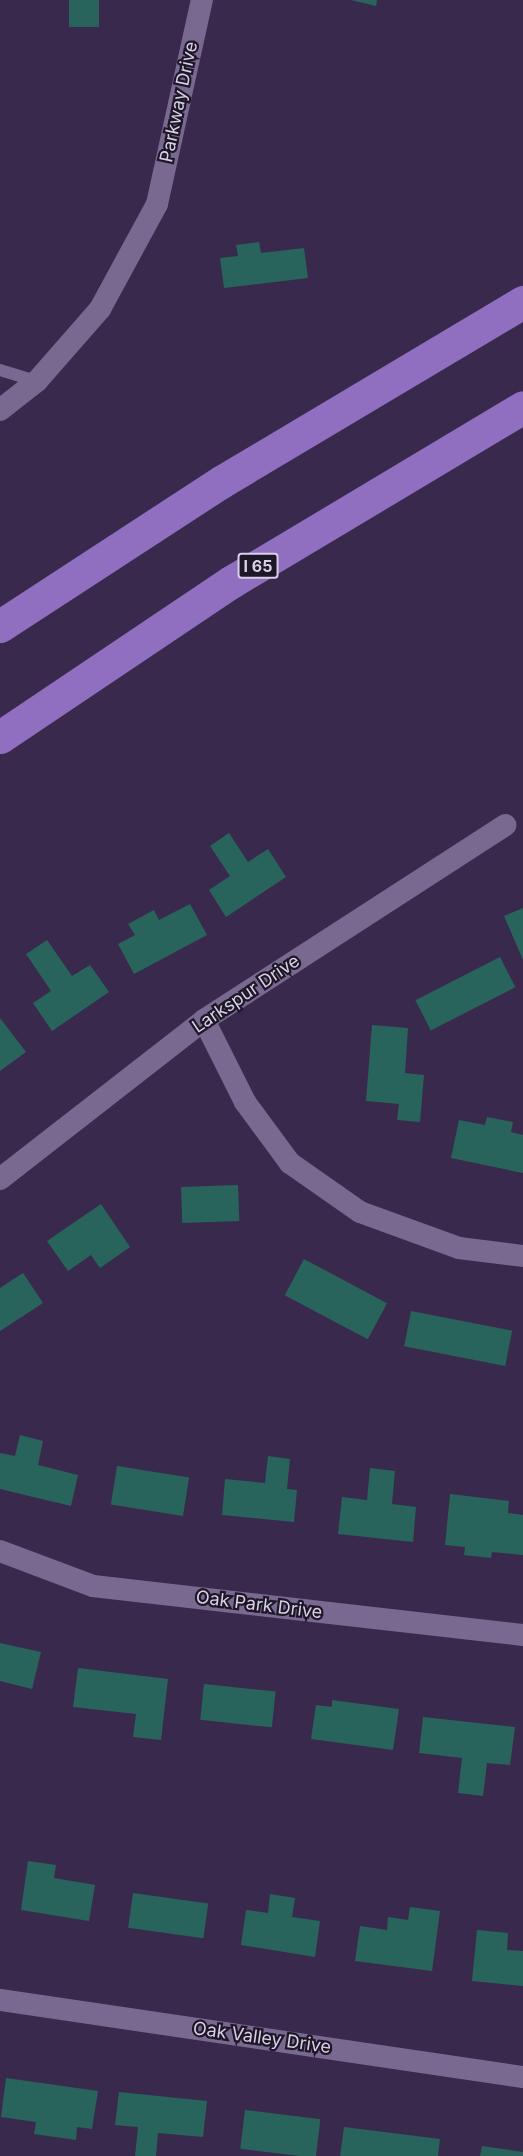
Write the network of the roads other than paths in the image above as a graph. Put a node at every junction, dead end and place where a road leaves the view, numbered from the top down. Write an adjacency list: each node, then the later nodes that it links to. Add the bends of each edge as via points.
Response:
1 (202, 0): 4 (street, Parkway Drive, via 157,204 100,309)
2 (523, 302): 7 (highway, via 221,482)
3 (0, 370): 4 (lane)
4 (37, 381): 6 (street, Parkway Drive)
5 (523, 407): 8 (highway, I 65, via 231,582)
6 (0, 410)
7 (0, 626)
8 (0, 737)
9 (505, 825): 10 (street, Larkspur Drive)
10 (204, 1020): 11 (street, Larkspur Drive); 12 (street, via 245,1102 290,1163 360,1212 459,1248)
11 (0, 1179)
12 (523, 1256)
13 (0, 1551): 14 (street, Oak Park Drive, via 93,1586)
14 (523, 1635)
15 (0, 2000): 16 (street, Oak Valley Drive)
16 (523, 2077)

